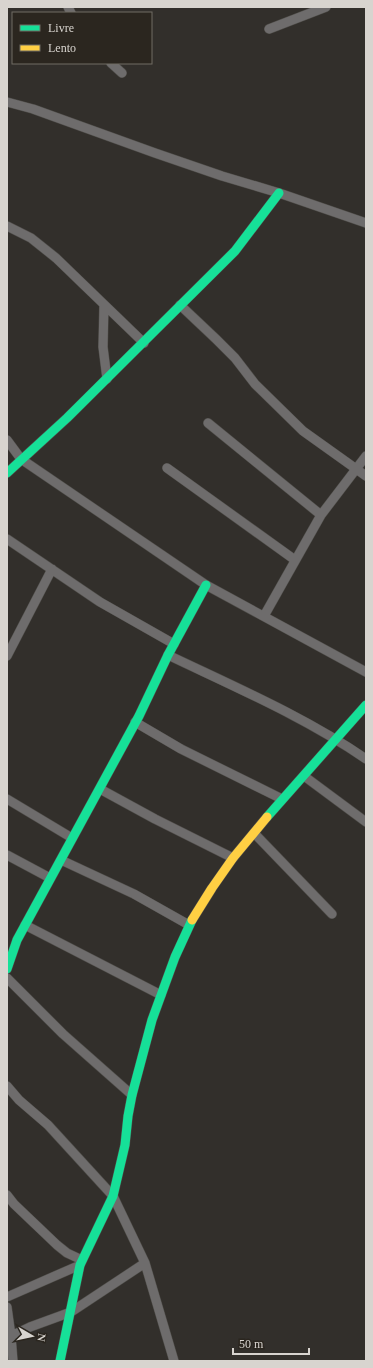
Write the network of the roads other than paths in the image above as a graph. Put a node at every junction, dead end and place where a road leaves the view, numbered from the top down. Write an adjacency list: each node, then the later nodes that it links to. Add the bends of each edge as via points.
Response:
1 (326, 7): 2 (street)
2 (269, 29)
3 (112, 64): 4 (street)
4 (122, 73)
5 (7, 102): 6 (street)
6 (278, 193): 7 (street); 10 (street, via 235,251)
7 (366, 223)
8 (7, 226): 9 (street, via 31,238 56,258)
9 (104, 305): 11 (street); 12 (street, via 103,347)
10 (180, 305): 11 (street); 18 (street, via 226,348 255,384 303,431)
11 (144, 342): 12 (street)
12 (107, 379): 16 (street)
13 (208, 423): 21 (street)
14 (7, 440): 16 (street)
15 (366, 456): 18 (street)
16 (21, 459): 19 (street); 25 (street)
17 (167, 468): 23 (street)
18 (356, 469): 20 (street); 21 (street)
19 (7, 473)
20 (366, 476)
21 (321, 515): 23 (street)
22 (7, 539): 24 (street)
23 (295, 560): 26 (street)
24 (52, 569): 27 (street, via 106,605); 29 (street)
25 (206, 584): 26 (street); 27 (street)
26 (264, 616): 30 (street)
27 (174, 644): 28 (street)
28 (168, 655): 32 (street); 33 (street)
29 (7, 656)
30 (366, 672)
31 (366, 704): 33 (street)
32 (136, 722): 36 (street); 38 (street, via 181,749)
33 (336, 739): 34 (street); 35 (street)
34 (366, 759)
35 (304, 776): 38 (street); 39 (street)
36 (100, 789): 41 (street); 43 (street)
37 (7, 799): 41 (street)
38 (282, 799): 40 (street)
39 (366, 822)
40 (254, 833): 43 (street); 46 (street)
41 (72, 838): 44 (street)
42 (7, 855): 45 (street)
43 (233, 858): 48 (street)
44 (60, 860): 45 (street); 48 (street, via 134,894)
45 (50, 878): 47 (street)
46 (332, 914)
47 (25, 925): 49 (street); 52 (street)
48 (189, 925): 52 (street)
49 (11, 944): 50 (street)
50 (7, 969)
51 (7, 978): 54 (street, via 63,1034)
52 (160, 995): 54 (street)
53 (7, 1086): 56 (street, via 48,1125)
54 (132, 1095): 56 (street, via 125,1145)
55 (7, 1195): 57 (street, via 57,1244)
56 (113, 1196): 57 (street); 58 (street)
57 (81, 1263): 59 (street); 61 (street)
58 (145, 1263): 61 (street); 65 (street)
59 (7, 1297)
60 (7, 1307): 62 (street)
61 (71, 1312): 62 (street); 64 (street)
62 (11, 1336): 63 (street)
63 (13, 1361)
64 (60, 1361)
65 (174, 1361)

